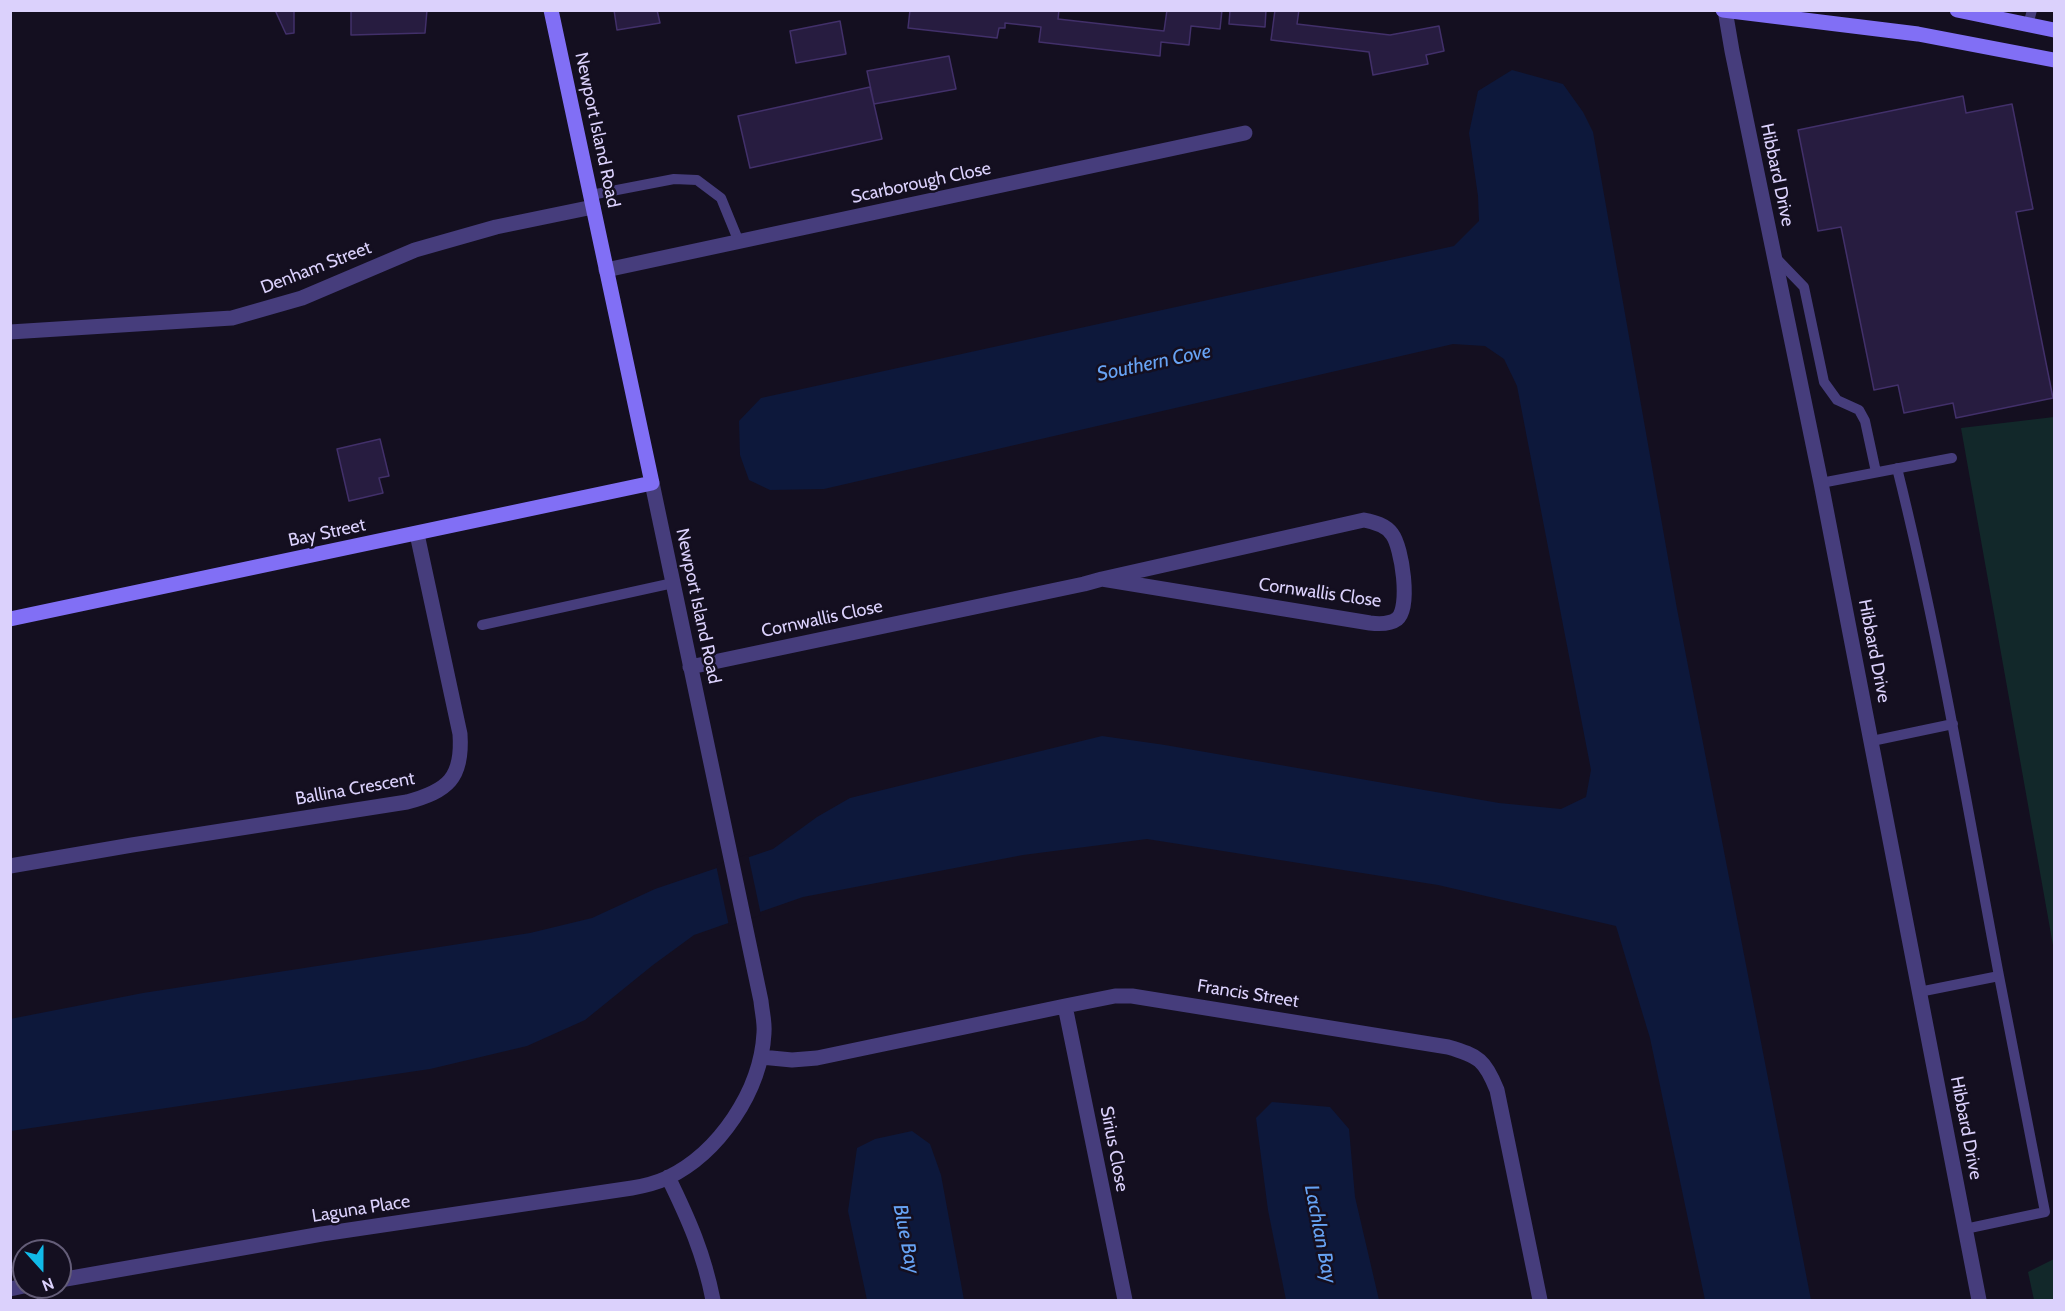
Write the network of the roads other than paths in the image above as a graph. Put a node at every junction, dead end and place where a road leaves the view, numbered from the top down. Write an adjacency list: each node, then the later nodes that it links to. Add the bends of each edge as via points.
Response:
1 (551, 10): 8 (street, Newport Island Road)
2 (1957, 10): 4 (street)
3 (1724, 11): 6 (street, via 1918,34); 10 (street, Hibbard Drive)
4 (2030, 18): 5 (street)
5 (2055, 30)
6 (2055, 60)
7 (1245, 133): 9 (street, Scarborough Close)
8 (592, 201): 9 (lane, via 674,179 697,180 721,198); 11 (street, Newport Island Road); 12 (street, Denham Street, via 415,250 302,298 232,318)
9 (739, 242): 11 (street, Scarborough Close)
10 (1774, 256): 15 (lane, via 1804,287 1824,382 1836,400 1859,410); 17 (street, Hibbard Drive)
11 (606, 270): 16 (street, Newport Island Road)
12 (10, 332)
13 (1952, 458): 14 (lane)
14 (1898, 468): 15 (lane); 24 (lane)
15 (1876, 472): 17 (lane)
16 (652, 483): 18 (street, Bay Street); 20 (street, Newport Island Road)
17 (1821, 483): 25 (street, Hibbard Drive)
18 (417, 534): 21 (street, Bay Street); 26 (street, Ballina Crescent, via 460,734 460,764 445,786 407,802)
19 (1102, 579): 19 (street, Cornwallis Close, via 1364,520 1391,532 1398,545 1404,609 1397,619 1384,624 1370,623); 23 (street, Cornwallis Close)
20 (673, 583): 22 (lane); 23 (street, Newport Island Road)
21 (10, 619)
22 (482, 625)
23 (690, 667): 30 (street, Newport Island Road, via 761,1001 765,1032)
24 (1953, 724): 25 (lane); 27 (lane)
25 (1872, 741): 28 (street, Hibbard Drive)
26 (10, 866)
27 (1999, 976): 28 (lane); 32 (lane, via 2045,1212)
28 (1919, 992): 32 (street, Hibbard Drive)
29 (1065, 1006): 30 (street, Francis Street, via 817,1059); 35 (street, Sirius Close); 36 (street, Francis Street, via 1115,996 1149,997 1471,1053 1488,1068 1497,1090)
30 (761, 1057): 31 (street, Newport Island Road, via 735,1116 716,1141)
31 (668, 1177): 33 (street, Laguna Place, via 632,1188 322,1234); 34 (street, via 692,1227 707,1268)
32 (1965, 1229): 37 (street, Hibbard Drive)
33 (72, 1278)
34 (713, 1300)
35 (1125, 1300)
36 (1540, 1300)
37 (1979, 1300)

